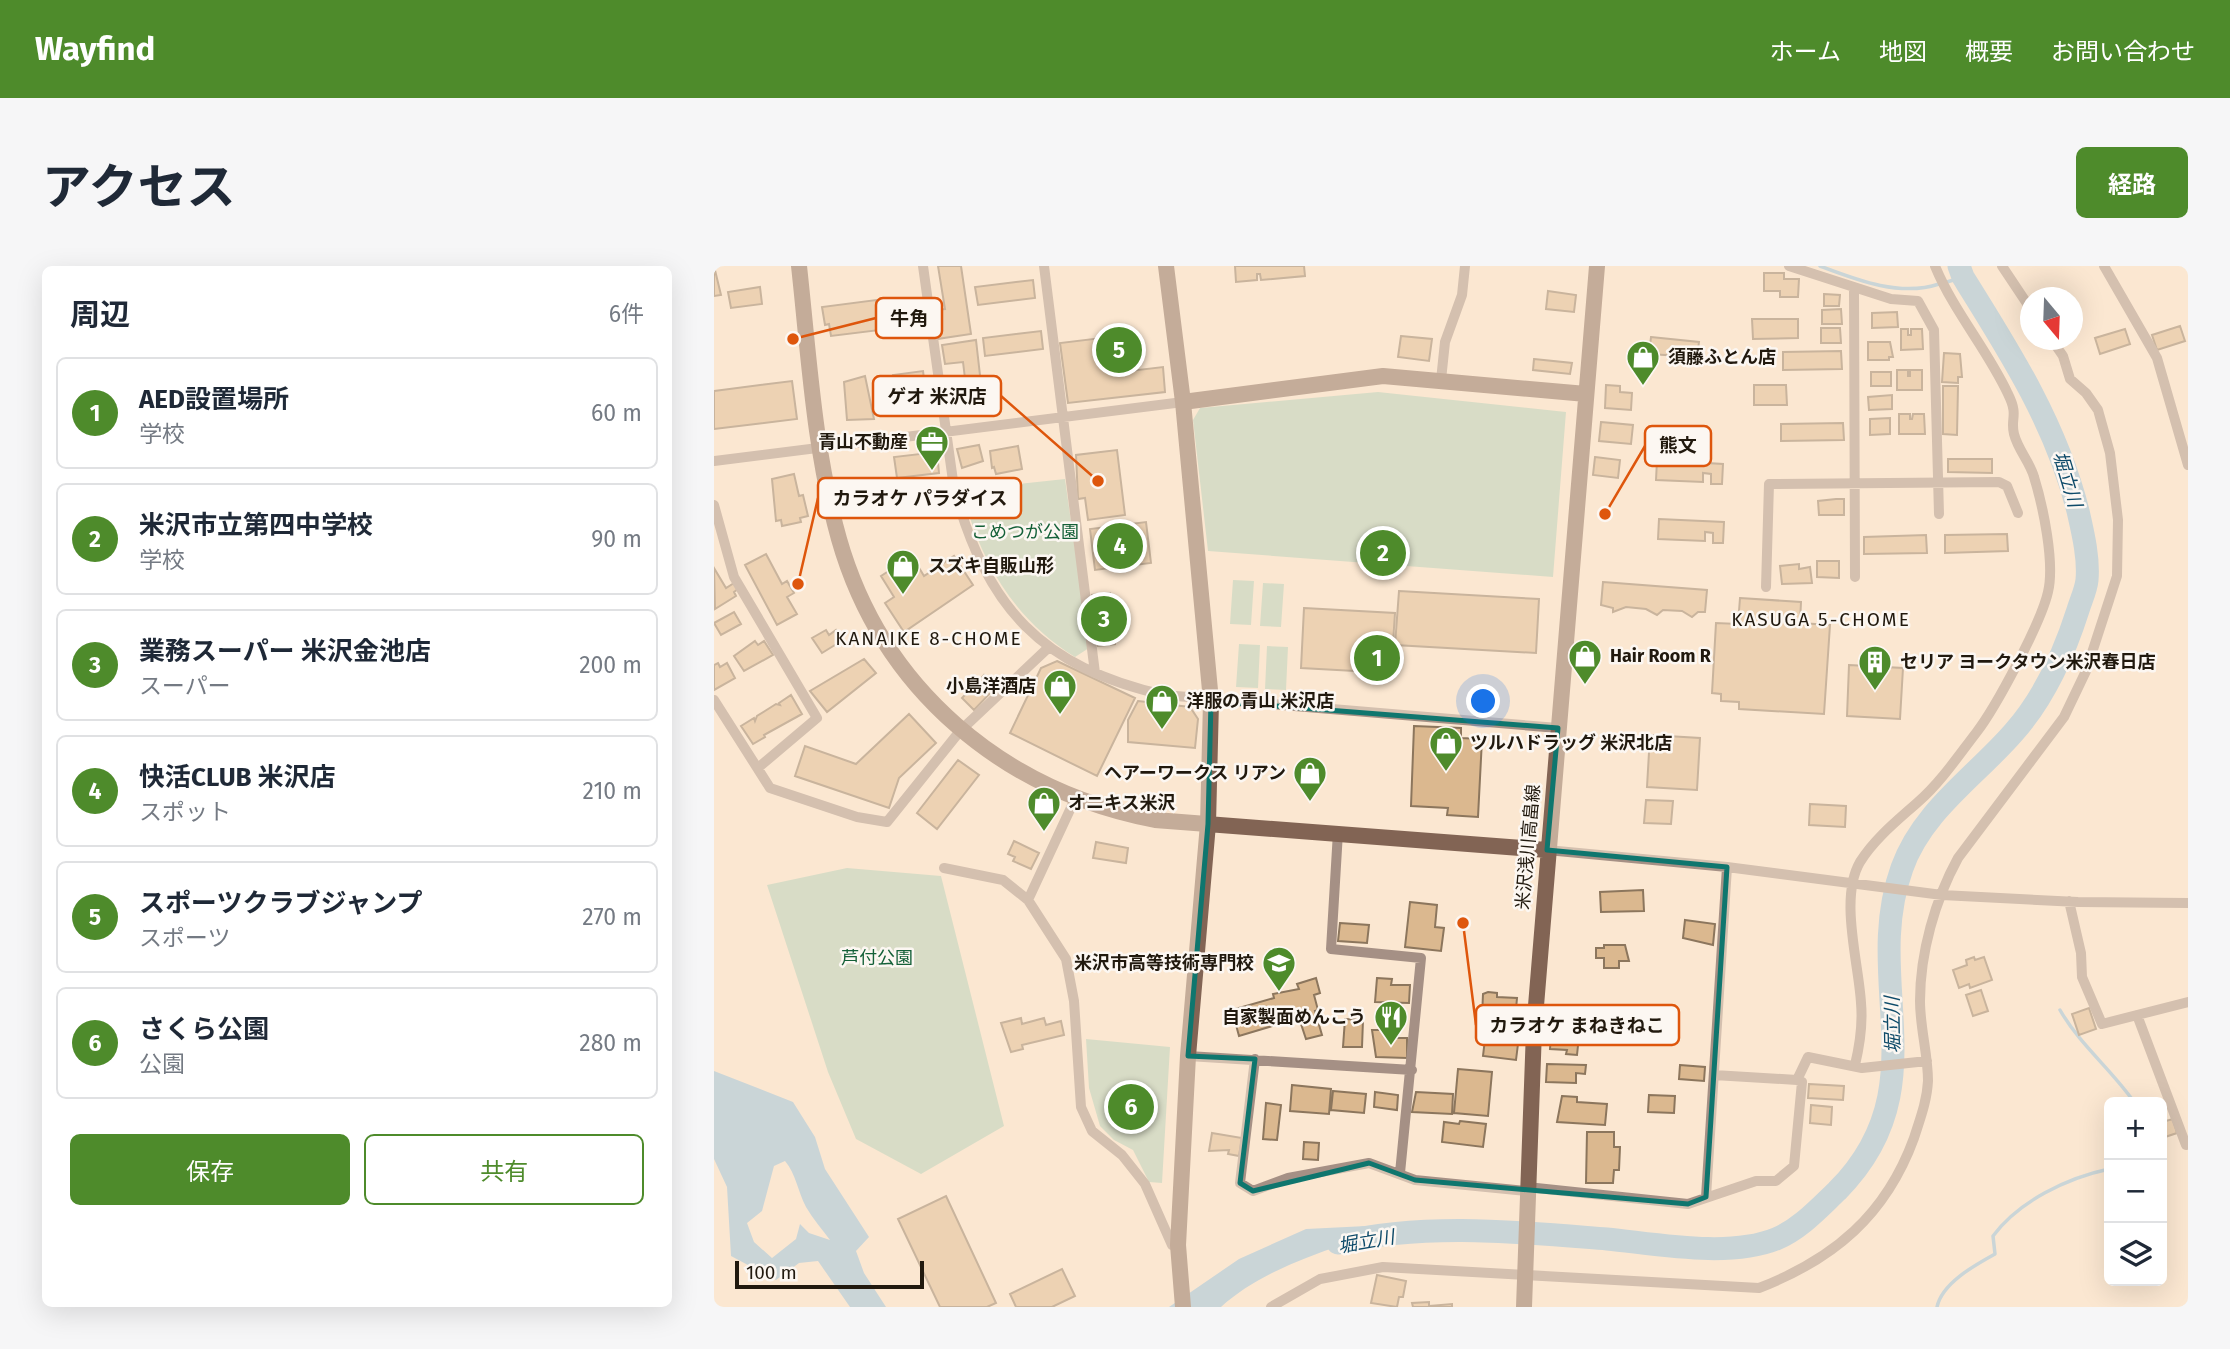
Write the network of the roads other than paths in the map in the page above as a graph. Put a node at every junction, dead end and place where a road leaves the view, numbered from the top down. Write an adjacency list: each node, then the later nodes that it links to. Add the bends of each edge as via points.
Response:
1 (799, 266): 19 (street)
2 (923, 266): 18 (street)
3 (1044, 266): 17 (street)
4 (1166, 266): 16 (street)
5 (1465, 266): 14 (street, via 1462,295 1445,342)
6 (1597, 266): 15 (street, 米沢浅川高畠線)
7 (1789, 266): 11 (street)
8 (1935, 266): 42 (street, via 2016,413 2013,432 2034,475 2045,534 2048,592 1978,731 1860,863)
9 (2002, 266): 12 (street)
10 (2104, 266): 21 (street, via 2157,358)
11 (1854, 289): 22 (street, via 1918,301 1934,330); 23 (street)
12 (2020, 292)
13 (2059, 350): 43 (street, via 2070,379 2098,410 2110,453 2118,520 2117,576 2086,671 2064,718 1958,858)
14 (1441, 380): 15 (street); 16 (street, via 1383,376)
15 (1586, 394): 33 (street, 米沢浅川高畠線)
16 (1183, 402): 17 (street); 32 (street)
17 (1063, 417): 18 (street); 30 (street)
18 (946, 432): 19 (street); 29 (street, via 957,499 984,571 1019,621)
19 (819, 448): 20 (street); 34 (street, via 839,540 853,578 910,678)
20 (714, 461)
21 (2188, 464)
22 (1938, 482): 23 (street); 25 (street, via 1999,482 2007,486); 26 (street)
23 (1856, 483): 27 (street); 28 (street, via 1769,484)
24 (714, 505): 35 (street, via 734,577 817,718)
25 (2018, 513)
26 (1939, 514)
27 (1854, 577)
28 (1766, 587)
29 (1048, 648): 30 (street); 34 (street)
30 (1095, 673): 32 (street, via 1134,688)
31 (714, 700): 35 (street)
32 (1211, 701): 33 (street); 37 (street)
33 (1558, 728): 39 (street, 米沢浅川高畠線)
34 (960, 731): 35 (street, via 887,822 781,793 770,788); 36 (street, via 1026,775)
35 (759, 767)
36 (1075, 799): 37 (street, via 1143,817); 44 (street)
37 (1208, 824): 38 (street); 49 (street)
38 (1338, 832): 39 (street); 53 (street, via 1331,949 1421,958)
39 (1547, 850): 40 (street); 58 (street, 米沢浅川高畠線)
40 (1727, 867): 42 (street); 54 (street)
41 (944, 868): 44 (street, via 1003,880)
42 (1853, 884): 43 (street); 52 (street, via 1853,949 1861,1002)
43 (1942, 895): 45 (street); 51 (street, via 1924,954 1920,1002)
44 (1028, 900): 60 (street, via 1066,959 1074,1001 1081,1107 1092,1130 1122,1155 1145,1184 1172,1245)
45 (2069, 901): 46 (street); 48 (street, via 2082,977 2102,1024)
46 (2188, 903)
47 (2188, 1002): 48 (street)
48 (2137, 1015): 56 (street)
49 (1188, 1056): 50 (street); 60 (street)
50 (1255, 1059): 53 (street); 57 (street, via 1240,1183 1253,1191 1288,1178 1369,1163)
51 (1927, 1061): 52 (street); 61 (street, via 1924,1110 1897,1180 1845,1240 1795,1274 1759,1288)
52 (1858, 1067): 55 (street, via 1808,1058)
53 (1412, 1070): 57 (street)
54 (1714, 1075): 55 (street); 59 (street)
55 (1797, 1080): 59 (street, via 1802,1082 1794,1166 1776,1181 1756,1181)
56 (2186, 1145)
57 (1400, 1173): 58 (street, via 1415,1180)
58 (1527, 1189): 59 (street, via 1688,1204); 61 (street, 米沢浅川高畠線)
59 (1706, 1197)
60 (1178, 1245): 62 (street)
61 (1526, 1267): 63 (street, via 1383,1267 1320,1279); 64 (street, 米沢浅川高畠線)
62 (1183, 1299)
63 (1276, 1305)
64 (1524, 1307)

